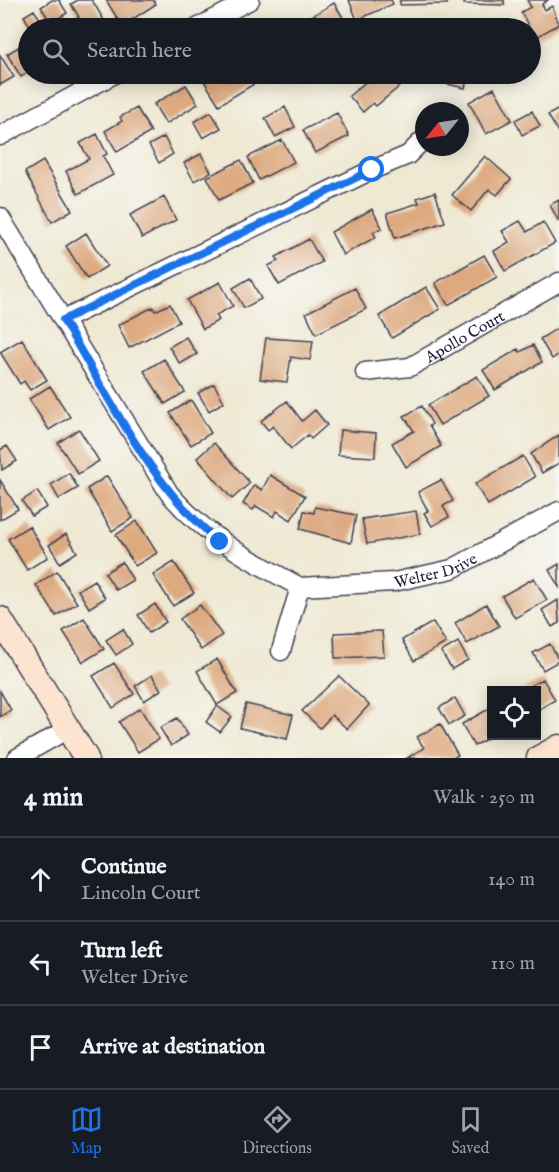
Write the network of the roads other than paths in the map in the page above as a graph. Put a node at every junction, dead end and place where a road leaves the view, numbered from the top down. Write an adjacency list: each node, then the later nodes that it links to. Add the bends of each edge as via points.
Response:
1 (250, 0): 2 (street)
2 (216, 18)
3 (96, 84): 4 (street)
4 (0, 136)
5 (415, 148): 8 (street, via 408,155)
6 (0, 217): 8 (street)
7 (559, 282): 9 (street, Apollo Court, via 410,367)
8 (63, 320): 11 (street, via 156,474 182,509 228,547)
9 (365, 372)
10 (559, 511): 11 (street, Welter Drive, via 452,569 394,582)
11 (300, 587): 13 (street)
12 (0, 619): 14 (street)
13 (281, 651)
14 (68, 729): 16 (street); 17 (street)
15 (559, 747): 18 (street)
16 (17, 758)
17 (86, 758)
18 (539, 758)

